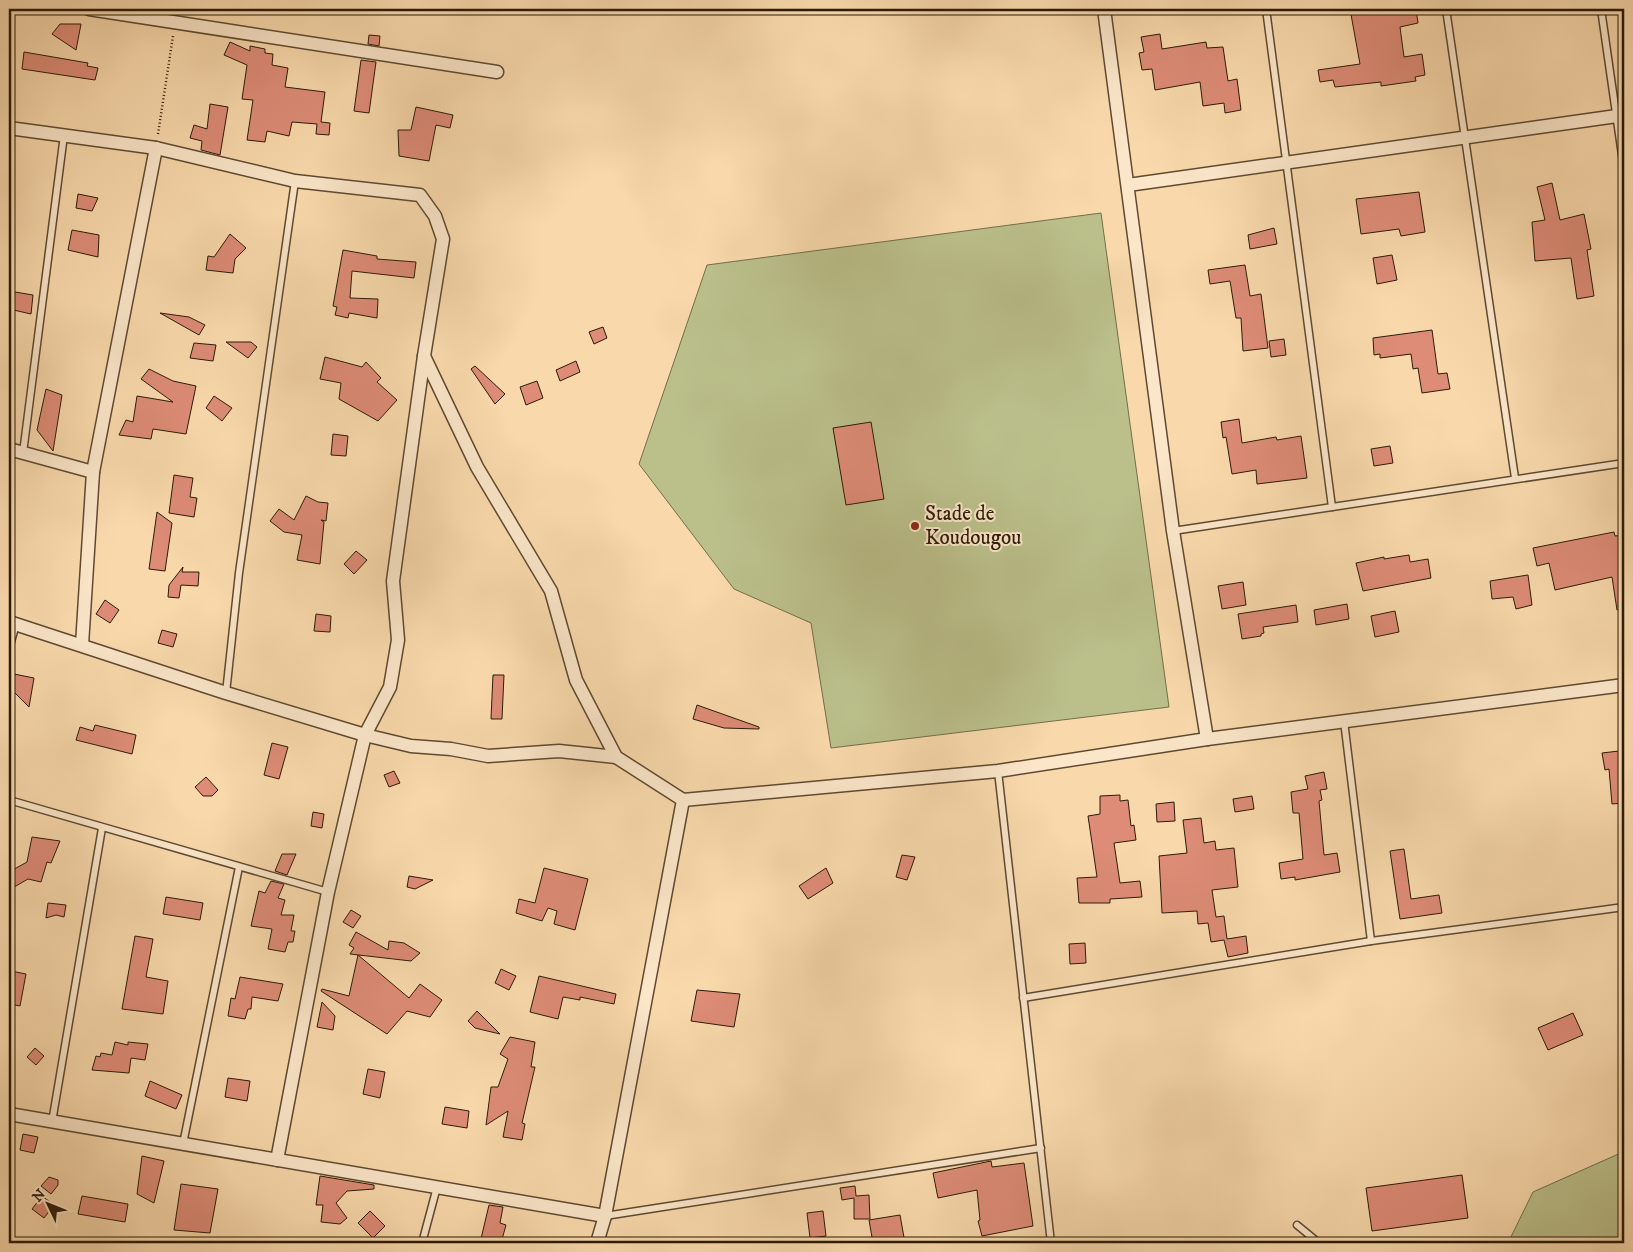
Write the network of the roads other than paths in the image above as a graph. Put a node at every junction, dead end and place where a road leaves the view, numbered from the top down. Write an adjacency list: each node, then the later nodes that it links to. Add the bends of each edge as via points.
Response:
1 (89, 9): 6 (street)
2 (1104, 9): 15 (street)
3 (1266, 9): 12 (lane)
4 (1446, 9): 10 (lane)
5 (1601, 9): 7 (lane)
6 (497, 72)
7 (1620, 115): 10 (street); 13 (lane)
8 (9, 128): 9 (street)
9 (64, 135): 11 (street); 18 (lane)
10 (1465, 136): 12 (street); 21 (lane)
11 (156, 148): 14 (street); 20 (street)
12 (1286, 162): 15 (street); 22 (lane)
13 (1624, 168)
14 (295, 181): 16 (street, via 420,195 436,216 443,239); 28 (lane, via 239,573)
15 (1128, 185): 23 (street)
16 (424, 356): 30 (street, via 393,581 398,640 390,687); 32 (street, via 477,467 551,591 576,680)
17 (9, 449): 18 (street)
18 (23, 453): 20 (street)
19 (1624, 463): 21 (lane)
20 (93, 472): 25 (street)
21 (1515, 478): 22 (lane)
22 (1332, 507): 23 (lane)
23 (1173, 531): 31 (street)
24 (12, 623): 25 (street); 26 (lane)
25 (82, 645): 28 (street)
26 (9, 649)
27 (1624, 685): 29 (street)
28 (226, 693): 30 (street)
29 (1344, 721): 31 (street); 40 (lane)
30 (365, 735): 32 (street, via 411,746 488,756 559,751); 38 (street)
31 (1207, 739): 33 (street)
32 (616, 757): 35 (street)
33 (998, 771): 35 (street); 41 (lane)
34 (9, 800): 36 (lane)
35 (683, 800): 48 (street)
36 (102, 828): 37 (lane); 43 (lane)
37 (239, 867): 38 (lane); 44 (lane)
38 (328, 892): 46 (street)
39 (1624, 907): 40 (lane)
40 (1371, 941): 41 (lane)
41 (1023, 998): 45 (lane)
42 (9, 1114): 43 (street)
43 (52, 1122): 44 (street)
44 (182, 1144): 46 (street)
45 (1041, 1148): 48 (lane); 52 (lane)
46 (277, 1160): 47 (street)
47 (437, 1187): 48 (street); 50 (lane)
48 (605, 1216): 51 (street)
49 (1298, 1225): 53 (lane)
50 (422, 1243)
51 (597, 1243)
52 (1051, 1243)
53 (1319, 1243)

